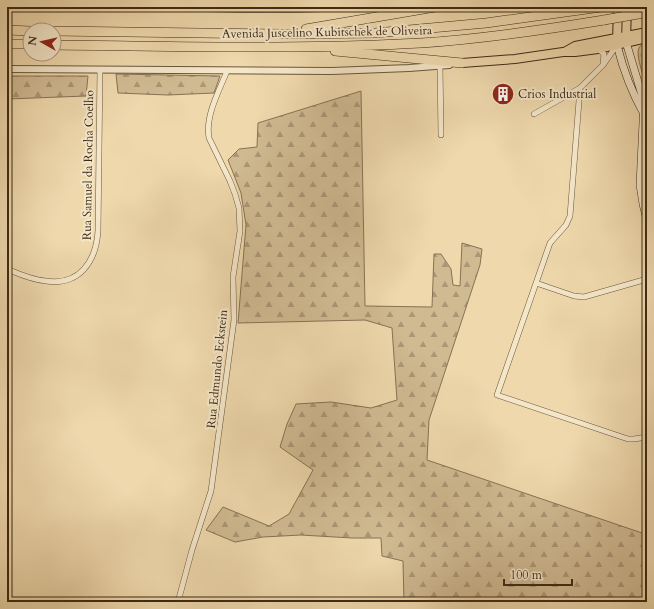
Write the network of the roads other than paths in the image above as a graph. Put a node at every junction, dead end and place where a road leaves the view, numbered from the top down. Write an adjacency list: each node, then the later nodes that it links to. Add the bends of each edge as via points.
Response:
1 (142, 7): 2 (main road)
2 (370, 7)
3 (435, 7): 12 (highway)
4 (601, 7): 12 (highway, Avenida Juscelino Kubitschek de Oliveira, via 402,31)
5 (618, 7): 15 (main road)
6 (627, 7): 14 (main road)
7 (643, 13): 19 (highway, Avenida Juscelino Kubitschek de Oliveira, bridge, via 539,31 423,43)
8 (7, 30): 9 (highway)
9 (22, 31)
10 (62, 31): 12 (highway, Avenida Juscelino Kubitschek de Oliveira)
11 (647, 32): 14 (main road)
12 (282, 34)
13 (647, 38): 14 (main road)
14 (626, 39): 15 (main road); 30 (main road, via 643,96)
15 (617, 41): 20 (main road); 21 (main road, via 575,46); 23 (street); 30 (main road, via 635,98)
16 (7, 44): 17 (highway)
17 (22, 44)
18 (62, 44): 19 (highway, Avenida Juscelino Kubitschek de Oliveira)
19 (239, 46): 22 (highway, via 338,51)
20 (598, 49): 21 (main road); 23 (street, via 604,54)
21 (563, 52): 22 (main road)
22 (462, 63): 24 (street)
23 (603, 65): 28 (street)
24 (440, 66): 27 (street, via 351,71); 31 (street)
25 (7, 68): 26 (street)
26 (100, 70): 27 (street); 33 (street, Rua Samuel da Rocha Coelho, via 95,251 86,268 71,279 61,282 44,281)
27 (227, 71): 37 (street, Rua Edmundo Eckstein, via 210,114 208,131 239,208 240,231 233,277 234,327 211,492)
28 (580, 88): 29 (street); 35 (street, via 571,211 566,225 550,243)
29 (534, 114)
30 (644, 115): 32 (main road, via 640,185)
31 (442, 135)
32 (647, 220)
33 (7, 269)
34 (647, 279): 35 (street, via 584,297)
35 (536, 283): 36 (street, via 497,395 628,439)
36 (647, 437)
37 (178, 602)

